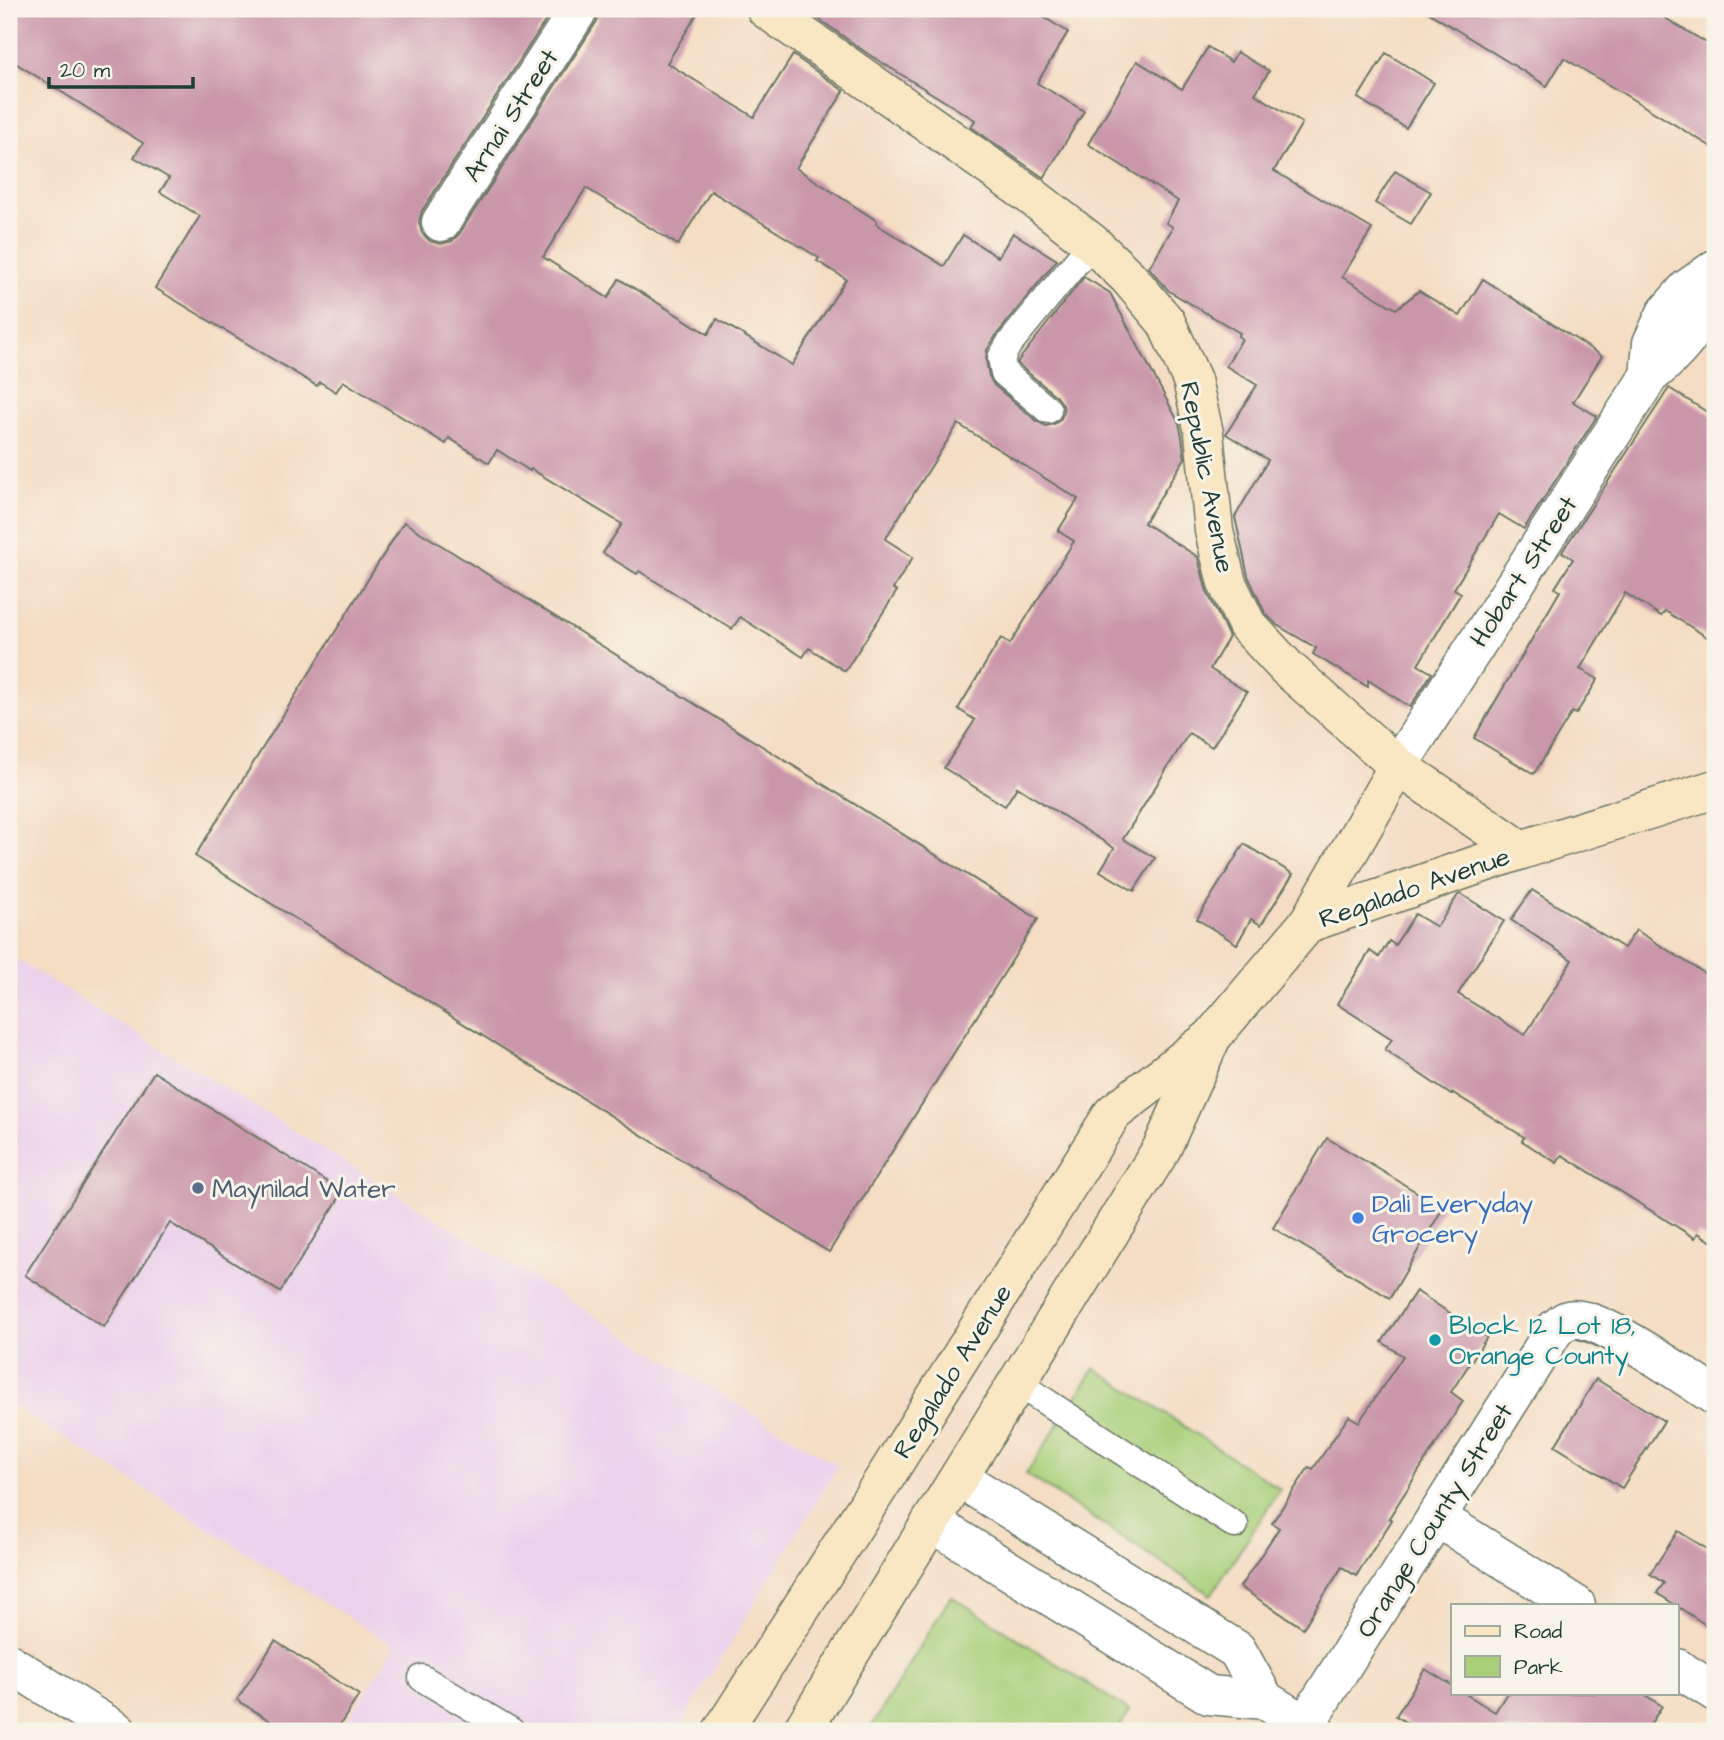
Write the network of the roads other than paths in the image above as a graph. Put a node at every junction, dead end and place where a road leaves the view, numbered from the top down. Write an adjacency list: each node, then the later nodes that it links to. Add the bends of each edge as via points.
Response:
1 (579, 9): 3 (street, Arnai Street)
2 (766, 9): 4 (main road, Republic Avenue)
3 (441, 222)
4 (1092, 243): 6 (lane, via 1001,358 1004,373); 7 (main road, Republic Avenue, via 1166,322 1192,380 1204,433 1214,531 1227,583 1247,625 1287,668)
5 (1715, 270): 7 (street, Hobart Street, via 1694,331 1674,356 1649,376)
6 (1048, 410)
7 (1398, 765): 9 (main road, Republic Avenue); 10 (main road, Regalado Avenue)
8 (1715, 789): 9 (main road)
9 (1521, 850): 10 (main road, Regalado Avenue)
10 (1308, 923): 11 (main road, Regalado Avenue)
11 (1211, 1038): 12 (main road, Regalado Avenue, via 1162,1148); 29 (main road, Regalado Avenue, via 1113,1113)
12 (1017, 1383): 14 (main road, Regalado Avenue); 17 (lane)
13 (1715, 1396): 15 (street, Orange County Street, via 1611,1330 1569,1319 1555,1329)
14 (959, 1478): 16 (main road, Regalado Avenue); 18 (street)
15 (1436, 1517): 19 (street); 26 (street, Orange County Street)
16 (932, 1522): 20 (street); 30 (main road, Regalado Avenue)
17 (1235, 1525)
18 (1125, 1581): 20 (street); 25 (street, via 1237,1650)
19 (1575, 1604)
20 (1097, 1626): 25 (street, via 1209,1695)
21 (9, 1663): 27 (street)
22 (1678, 1669): 24 (street)
23 (422, 1678): 28 (lane)
24 (1715, 1692)
25 (1265, 1700): 26 (street)
26 (1310, 1728)
27 (117, 1731)
28 (511, 1731)
29 (722, 1731)
30 (802, 1731)

